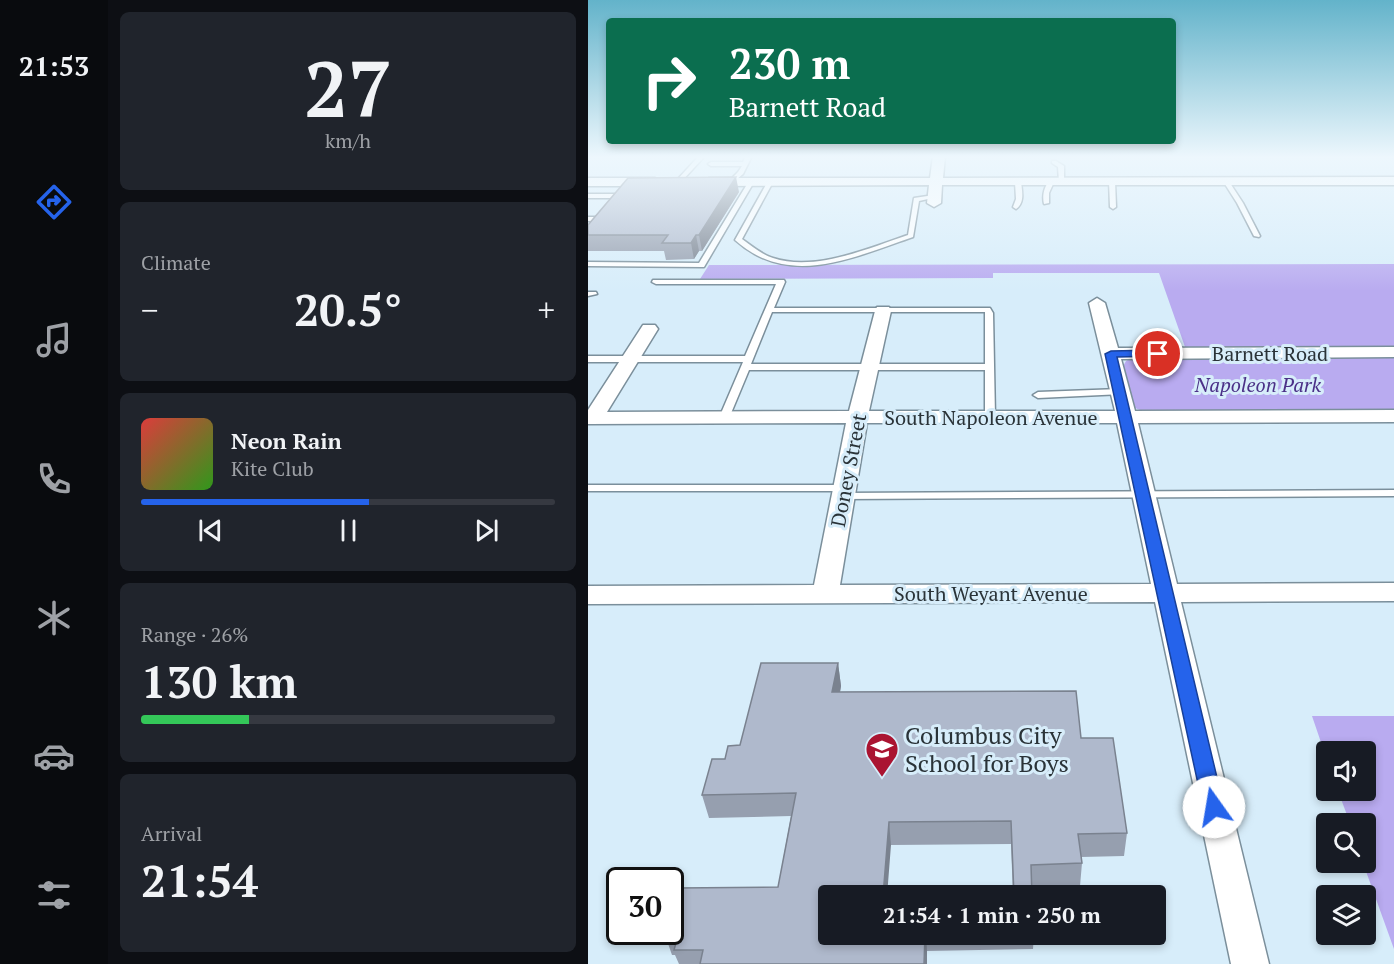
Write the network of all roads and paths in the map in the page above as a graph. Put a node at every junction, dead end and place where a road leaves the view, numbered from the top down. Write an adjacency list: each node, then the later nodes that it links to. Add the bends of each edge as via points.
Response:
1 (617, 201): 8 (lane)
2 (740, 201): 14 (lane, via 701,265)
3 (760, 201): 4 (lane, via 738,240 773,261 785,263 822,263 911,236)
4 (916, 201)
5 (1019, 201): 9 (lane)
6 (1113, 201): 10 (lane)
7 (1239, 201): 13 (lane)
8 (610, 207)
9 (1016, 207)
10 (1113, 207)
11 (588, 219): 12 (lane)
12 (600, 219)
13 (1257, 236)
14 (589, 265)
15 (656, 282): 17 (lane, via 782,282)
16 (1097, 303): 21 (street)
17 (769, 310): 18 (lane); 24 (lane)
18 (883, 311): 25 (street, Doney Street); 26 (lane, via 987,310)
19 (649, 328): 22 (street)
20 (1394, 352): 21 (street, Barnett Road)
21 (1111, 354): 27 (street)
22 (630, 358): 23 (lane); 24 (lane); 33 (street)
23 (588, 359)
24 (749, 363): 25 (lane); 34 (lane)
25 (870, 366): 26 (lane); 31 (street, Doney Street)
26 (990, 367): 32 (lane)
27 (1120, 392): 28 (lane); 29 (street)
28 (1038, 394)
29 (1126, 416): 30 (street, South Napoleon Avenue); 32 (street, South Napoleon Avenue); 38 (street)
30 (1394, 416)
31 (858, 417): 32 (street, South Napoleon Avenue); 34 (street, South Napoleon Avenue); 36 (street, Doney Street)
32 (990, 417)
33 (590, 418): 34 (street, South Napoleon Avenue)
34 (724, 418)
35 (588, 488): 36 (lane)
36 (843, 492): 38 (lane); 41 (street, Doney Street)
37 (1394, 493): 38 (lane)
38 (1142, 494): 39 (street)
39 (1164, 592): 40 (street, South Weyant Avenue); 41 (street, South Weyant Avenue); 43 (street)
40 (1394, 592)
41 (825, 594): 42 (street, South Weyant Avenue)
42 (588, 595)
43 (1250, 964)

